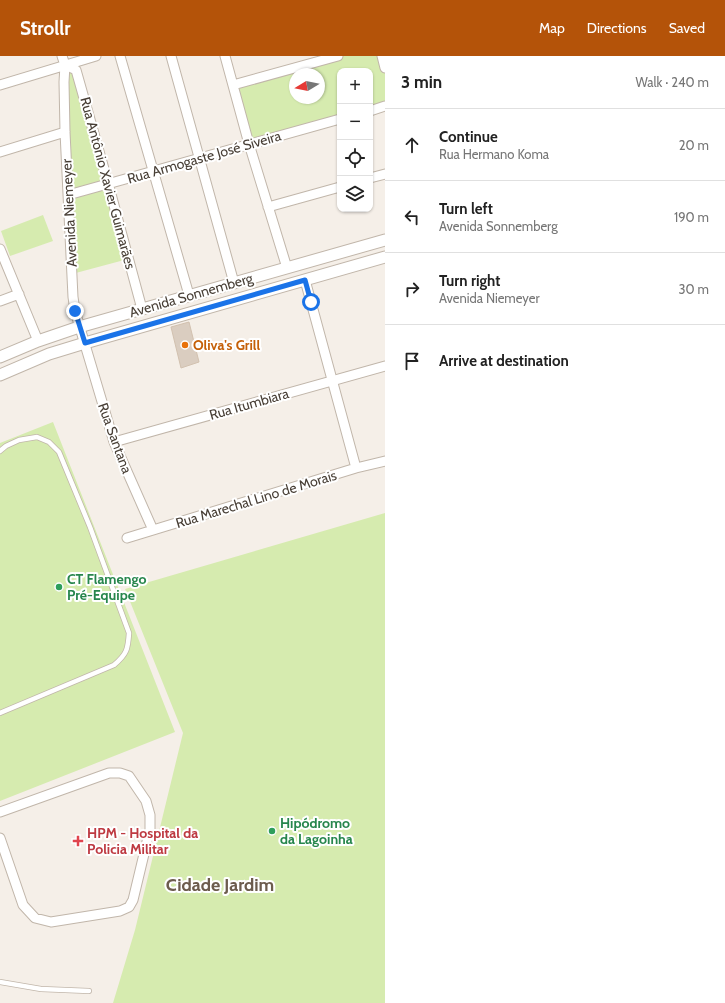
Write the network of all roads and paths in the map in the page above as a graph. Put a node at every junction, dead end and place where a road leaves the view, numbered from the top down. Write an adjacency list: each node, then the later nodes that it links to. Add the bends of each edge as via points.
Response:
1 (62, 56): 8 (street)
2 (96, 56): 8 (street)
3 (120, 56): 19 (street)
4 (171, 56): 18 (street)
5 (225, 56): 11 (street)
6 (338, 56): 11 (street)
7 (382, 56): 9 (street)
8 (65, 65): 10 (street); 15 (street, Avenida Niemeyer); 22 (street, Rua Antônio Xavier Guimarães, via 76,70)
9 (385, 68)
10 (0, 84)
11 (233, 85): 16 (street)
12 (385, 106): 13 (street)
13 (373, 110)
14 (337, 120): 16 (street, Rua Armogaste José Siveira)
15 (65, 132): 17 (street); 24 (street, Avenida Niemeyer)
16 (249, 144): 18 (street, Rua Armogaste José Siveira); 25 (street)
17 (0, 152)
18 (200, 158): 19 (street, Rua Armogaste José Siveira); 31 (street)
19 (154, 171): 22 (street, Rua Armogaste José Siveira); 33 (street)
20 (385, 174): 21 (street)
21 (373, 177)
22 (108, 183): 24 (street, Rua Armogaste José Siveira); 35 (street, Rua Antônio Xavier Guimarães)
23 (337, 187): 25 (street)
24 (68, 195): 36 (street, Avenida Niemeyer, via 73,297)
25 (268, 207): 29 (street)
26 (385, 240): 29 (street, Avenida Sonnemberg)
27 (0, 249): 32 (street)
28 (385, 257): 30 (street, Avenida Sonnemberg)
29 (287, 268): 31 (street, Avenida Sonnemberg)
30 (305, 280): 38 (street, Avenida Sonnemberg); 42 (street)
31 (234, 282): 33 (street, Avenida Sonnemberg)
32 (19, 294): 34 (street); 37 (street)
33 (189, 295): 35 (street, Avenida Sonnemberg)
34 (0, 301)
35 (142, 309): 36 (street, Avenida Sonnemberg)
36 (79, 327): 37 (street, Avenida Sonnemberg); 38 (street, Avenida Niemeyer)
37 (38, 341): 39 (street, Avenida Sonnemberg)
38 (85, 343): 41 (street, Avenida Sonnemberg, via 49,354); 43 (street, Rua Santana)
39 (0, 357)
40 (385, 366): 42 (street, Rua Itumbiara)
41 (0, 375)
42 (333, 380): 43 (street, Rua Itumbiara); 46 (street)
43 (114, 442): 47 (street, Rua Santana)
44 (0, 451): 49 (lane, via 20,440 37,437 49,442 59,452 90,527 128,633 128,646 123,658 114,665)
45 (385, 461): 46 (street, Rua Marechal Lino de Morais)
46 (356, 468): 47 (street, Rua Marechal Lino de Morais)
47 (153, 530): 48 (street, Rua Marechal Lino de Morais)
48 (127, 538)
49 (0, 713)
50 (0, 812): 51 (street, via 110,773 120,773 129,776 146,801 150,815 150,829 133,900 128,907 120,911 51,922 35,918 23,905)
51 (0, 838)
52 (0, 982): 53 (lane, via 41,989)
53 (89, 991)

